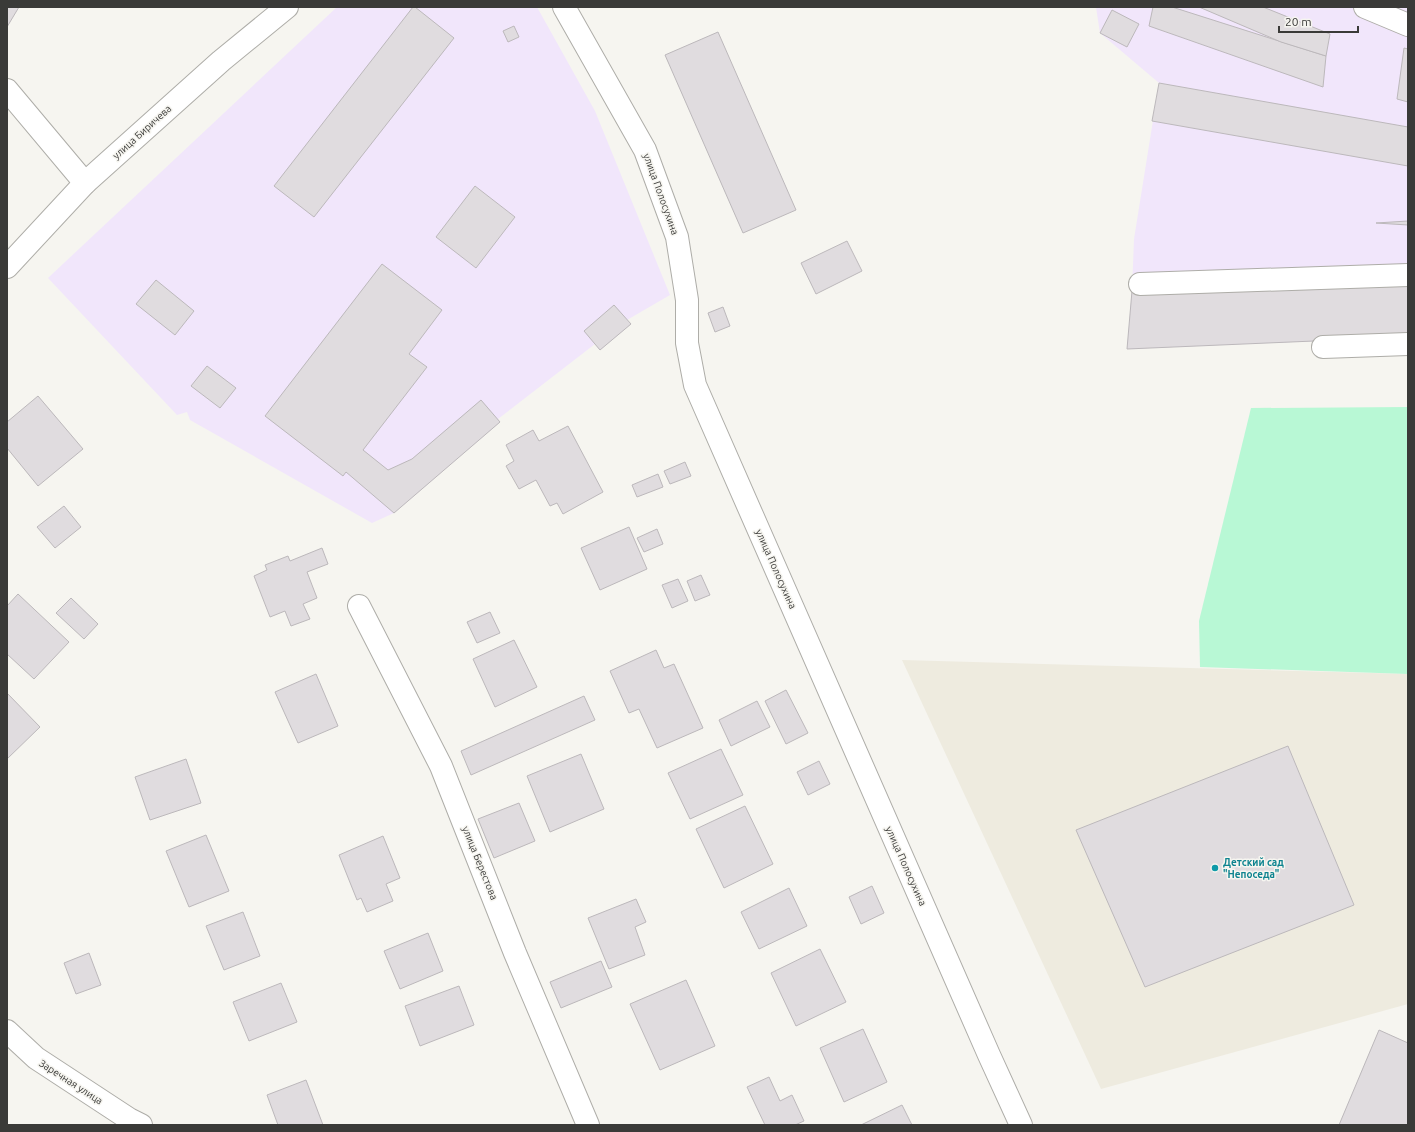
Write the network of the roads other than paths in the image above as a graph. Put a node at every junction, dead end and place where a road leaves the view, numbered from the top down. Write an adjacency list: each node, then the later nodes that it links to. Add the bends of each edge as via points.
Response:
1 (287, 7): 6 (street, улица Биричева, via 221,61)
2 (564, 7): 16 (street, улица Полосухина, via 645,150 677,237 687,300 687,343 695,385)
3 (1365, 7): 4 (street)
4 (1408, 25)
5 (7, 90): 6 (street)
6 (85, 183): 7 (street, улица Биричева)
7 (7, 267)
8 (1408, 276): 9 (street)
9 (1140, 284)
10 (1408, 344): 11 (street)
11 (1323, 347)
12 (359, 606): 15 (street, улица Берестова, via 442,766 515,953)
13 (7, 1031): 14 (street, Заречная улица, via 36,1058)
14 (141, 1125)
15 (588, 1125)
16 (1021, 1125)

